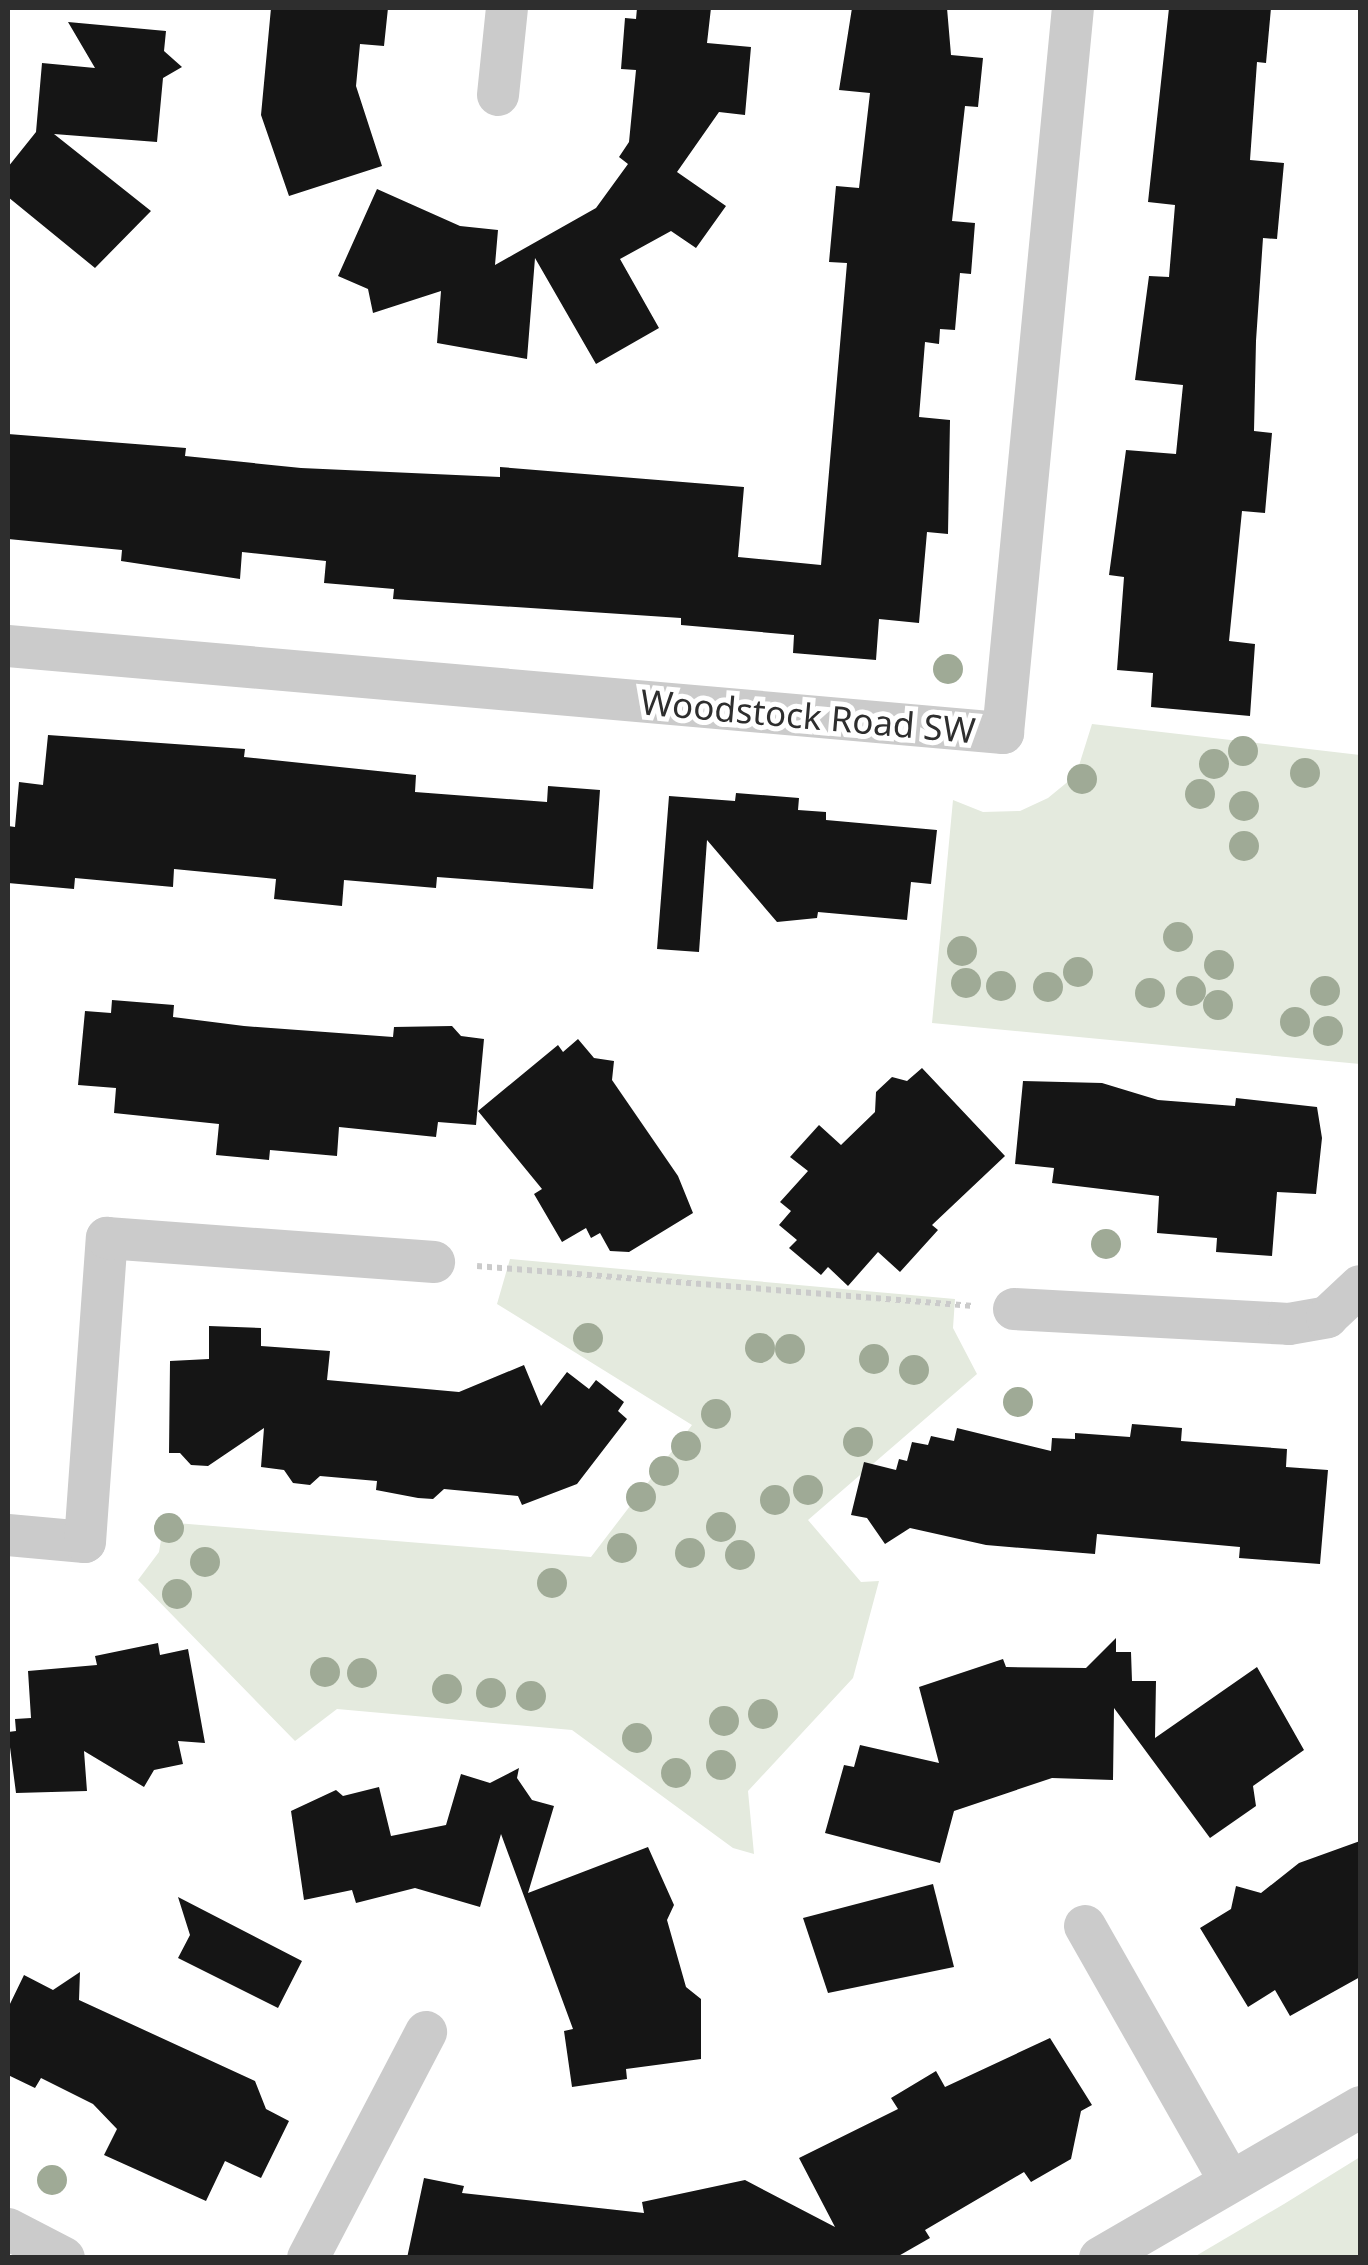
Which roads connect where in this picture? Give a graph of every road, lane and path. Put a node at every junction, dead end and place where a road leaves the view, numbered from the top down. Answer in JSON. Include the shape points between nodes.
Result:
{"nodes":[{"id":1,"x":507,"y":8,"type":"edge"},
{"id":2,"x":1073,"y":8,"type":"edge"},
{"id":3,"x":498,"y":94,"type":"dead end"},
{"id":4,"x":8,"y":646,"type":"edge"},
{"id":5,"x":434,"y":1262,"type":"joint"},
{"id":6,"x":1360,"y":1286,"type":"edge"},
{"id":7,"x":1014,"y":1309,"type":"joint"},
{"id":8,"x":8,"y":1536,"type":"edge"},
{"id":9,"x":1085,"y":1926,"type":"dead end"},
{"id":10,"x":426,"y":2032,"type":"dead end"},
{"id":11,"x":1360,"y":2107,"type":"edge"},
{"id":12,"x":1230,"y":2180,"type":"junction"},
{"id":13,"x":8,"y":2229,"type":"edge"},
{"id":14,"x":64,"y":2258,"type":"edge"},
{"id":15,"x":308,"y":2258,"type":"edge"},
{"id":16,"x":1100,"y":2258,"type":"edge"}],
"edges":[{"from":1,"to":3,"type":"street"},
{"from":2,"to":4,"type":"street","name":"Woodstock Road SW","via":[[1003,733]]},
{"from":5,"to":7,"type":"path"},
{"from":5,"to":8,"type":"street","via":[[107,1238],[85,1542]]},
{"from":6,"to":7,"type":"street","via":[[1327,1317],[1289,1324]]},
{"from":9,"to":12,"type":"street"},
{"from":10,"to":15,"type":"street"},
{"from":11,"to":12,"type":"street"},
{"from":12,"to":16,"type":"street"},
{"from":13,"to":14,"type":"street"}]}
